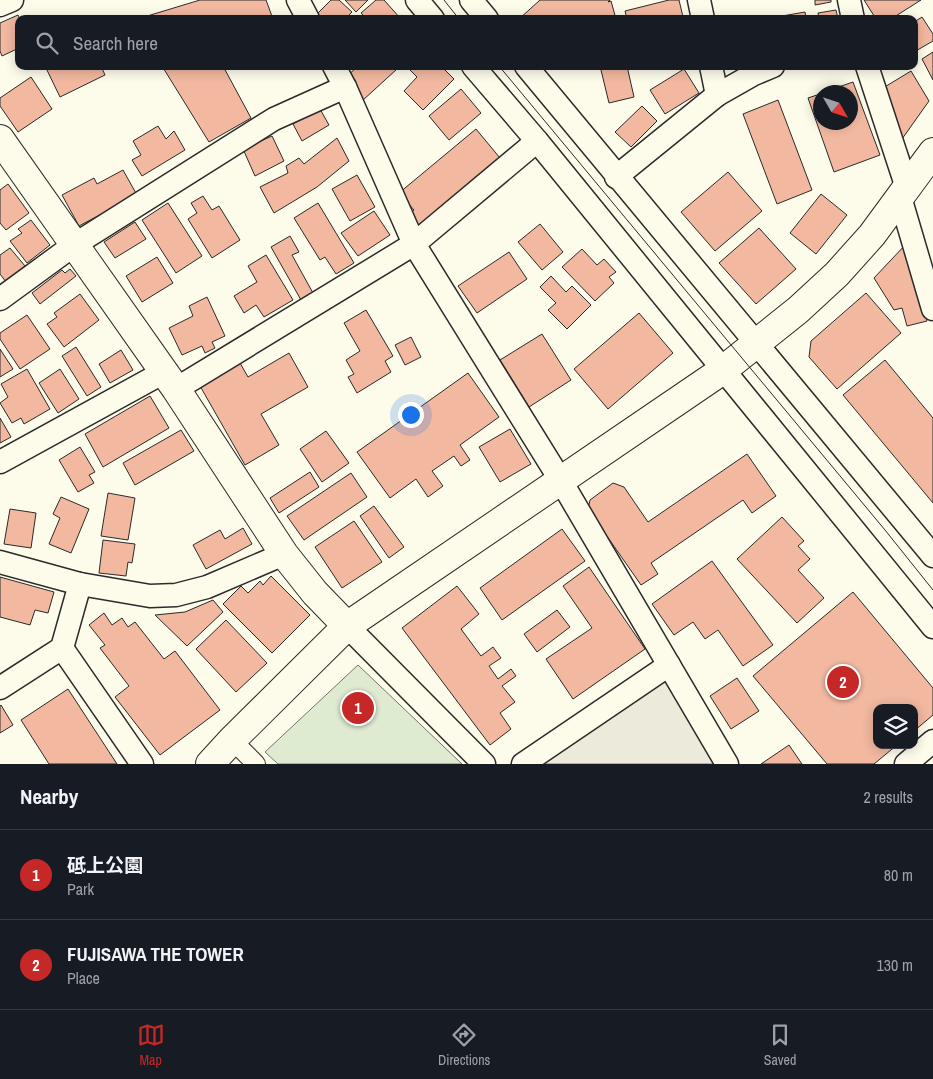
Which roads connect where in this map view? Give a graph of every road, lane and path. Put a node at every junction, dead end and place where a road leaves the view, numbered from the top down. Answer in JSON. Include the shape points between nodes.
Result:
{"nodes":[{"id":1,"x":12,"y":0,"type":"edge"},
{"id":2,"x":298,"y":0,"type":"edge"},
{"id":3,"x":417,"y":0,"type":"edge"},
{"id":4,"x":471,"y":0,"type":"edge"},
{"id":5,"x":699,"y":0,"type":"edge"},
{"id":6,"x":849,"y":0,"type":"edge"},
{"id":7,"x":0,"y":5,"type":"edge"},
{"id":8,"x":306,"y":15,"type":"edge"},
{"id":9,"x":430,"y":15,"type":"edge"},
{"id":10,"x":484,"y":15,"type":"edge"},
{"id":11,"x":702,"y":15,"type":"edge"},
{"id":12,"x":852,"y":15,"type":"edge"},
{"id":13,"x":336,"y":70,"type":"edge"},
{"id":14,"x":476,"y":70,"type":"edge"},
{"id":15,"x":529,"y":70,"type":"edge"},
{"id":16,"x":713,"y":70,"type":"edge"},
{"id":17,"x":764,"y":70,"type":"edge"},
{"id":18,"x":868,"y":70,"type":"edge"},
{"id":19,"x":346,"y":87,"type":"junction"},
{"id":20,"x":717,"y":94,"type":"junction"},
{"id":21,"x":537,"y":141,"type":"junction"},
{"id":22,"x":2,"y":148,"type":"edge"},
{"id":23,"x":933,"y":152,"type":"edge"},
{"id":24,"x":616,"y":177,"type":"junction"},
{"id":25,"x":903,"y":192,"type":"junction"},
{"id":26,"x":414,"y":244,"type":"junction"},
{"id":27,"x":74,"y":245,"type":"junction"},
{"id":28,"x":0,"y":299,"type":"edge"},
{"id":29,"x":933,"y":309,"type":"edge"},
{"id":30,"x":756,"y":344,"type":"junction"},
{"id":31,"x":723,"y":370,"type":"junction"},
{"id":32,"x":170,"y":380,"type":"junction"},
{"id":33,"x":0,"y":462,"type":"edge"},
{"id":34,"x":561,"y":481,"type":"junction"},
{"id":35,"x":929,"y":542,"type":"edge"},
{"id":36,"x":284,"y":554,"type":"junction"},
{"id":37,"x":0,"y":562,"type":"edge"},
{"id":38,"x":80,"y":584,"type":"junction"},
{"id":39,"x":347,"y":626,"type":"junction"},
{"id":40,"x":933,"y":627,"type":"edge"},
{"id":41,"x":62,"y":648,"type":"junction"},
{"id":42,"x":669,"y":664,"type":"junction"},
{"id":43,"x":0,"y":688,"type":"edge"},
{"id":44,"x":232,"y":740,"type":"junction"},
{"id":45,"x":933,"y":741,"type":"edge"},
{"id":46,"x":142,"y":764,"type":"edge"},
{"id":47,"x":210,"y":764,"type":"edge"},
{"id":48,"x":256,"y":764,"type":"edge"},
{"id":49,"x":484,"y":764,"type":"edge"},
{"id":50,"x":523,"y":764,"type":"edge"},
{"id":51,"x":727,"y":764,"type":"edge"},
{"id":52,"x":906,"y":764,"type":"edge"}],
"edges":[{"from":1,"to":7,"type":"street"},
{"from":2,"to":8,"type":"street"},
{"from":3,"to":9,"type":"street"},
{"from":4,"to":10,"type":"street"},
{"from":5,"to":11,"type":"street"},
{"from":6,"to":12,"type":"street"},
{"from":13,"to":19,"type":"street"},
{"from":14,"to":21,"type":"street"},
{"from":15,"to":24,"type":"street"},
{"from":16,"to":20,"type":"street"},
{"from":17,"to":20,"type":"street"},
{"from":18,"to":25,"type":"street"},
{"from":19,"to":26,"type":"street"},
{"from":19,"to":27,"type":"street","via":[[274,119]]},
{"from":20,"to":24,"type":"street"},
{"from":21,"to":26,"type":"street"},
{"from":21,"to":31,"type":"street"},
{"from":22,"to":27,"type":"street"},
{"from":23,"to":25,"type":"street"},
{"from":24,"to":30,"type":"street"},
{"from":25,"to":29,"type":"street"},
{"from":25,"to":30,"type":"street","via":[[872,235],[837,274]]},
{"from":26,"to":32,"type":"street"},
{"from":26,"to":34,"type":"street"},
{"from":27,"to":28,"type":"street"},
{"from":27,"to":32,"type":"street"},
{"from":30,"to":31,"type":"street"},
{"from":30,"to":35,"type":"street"},
{"from":31,"to":34,"type":"street"},
{"from":31,"to":40,"type":"street"},
{"from":32,"to":33,"type":"street"},
{"from":32,"to":36,"type":"street"},
{"from":34,"to":39,"type":"street"},
{"from":34,"to":42,"type":"street"},
{"from":36,"to":38,"type":"street","via":[[207,587],[176,595],[150,596]]},
{"from":36,"to":39,"type":"street"},
{"from":37,"to":38,"type":"street"},
{"from":38,"to":41,"type":"street"},
{"from":39,"to":44,"type":"street"},
{"from":39,"to":49,"type":"street"},
{"from":41,"to":43,"type":"street"},
{"from":41,"to":46,"type":"street"},
{"from":42,"to":50,"type":"street"},
{"from":42,"to":51,"type":"street"},
{"from":44,"to":47,"type":"street"},
{"from":44,"to":48,"type":"street"},
{"from":45,"to":52,"type":"street"}]}
